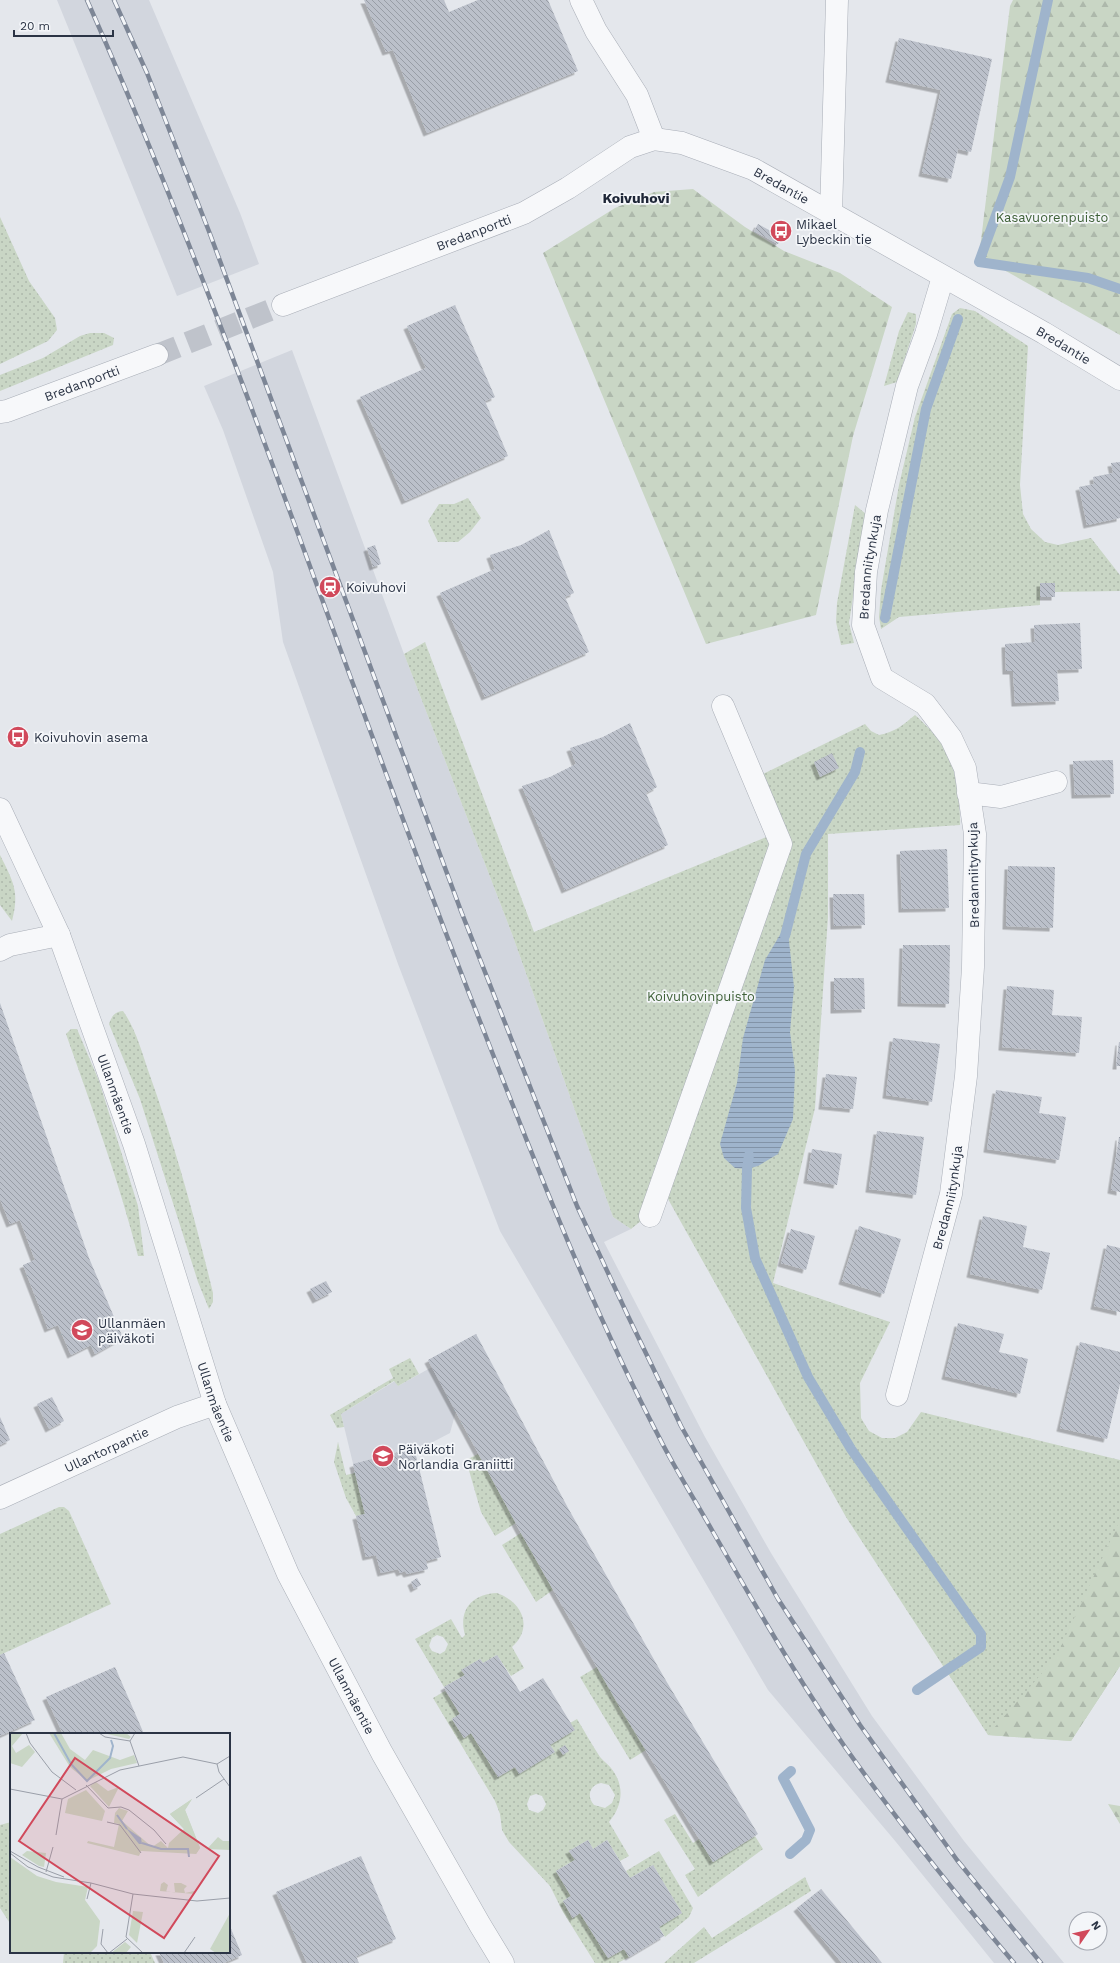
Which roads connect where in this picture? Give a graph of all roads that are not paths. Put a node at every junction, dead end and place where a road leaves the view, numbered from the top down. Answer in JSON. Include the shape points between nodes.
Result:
{"nodes":[{"id":1,"x":581,"y":0,"type":"edge"},
{"id":2,"x":837,"y":0,"type":"edge"},
{"id":3,"x":654,"y":139,"type":"junction"},
{"id":4,"x":831,"y":214,"type":"junction"},
{"id":5,"x":943,"y":277,"type":"junction"},
{"id":6,"x":283,"y":305,"type":"tunnel mouth"},
{"id":7,"x":157,"y":355,"type":"tunnel mouth"},
{"id":8,"x":1120,"y":379,"type":"edge"},
{"id":9,"x":2,"y":414,"type":"edge"},
{"id":10,"x":723,"y":706,"type":"dead end"},
{"id":11,"x":1056,"y":782,"type":"dead end"},
{"id":12,"x":968,"y":793,"type":"junction"},
{"id":13,"x":0,"y":809,"type":"edge"},
{"id":14,"x":59,"y":935,"type":"junction"},
{"id":15,"x":0,"y":950,"type":"edge"},
{"id":16,"x":650,"y":1216,"type":"dead end"},
{"id":17,"x":896,"y":1395,"type":"dead end"},
{"id":18,"x":215,"y":1404,"type":"junction"},
{"id":19,"x":0,"y":1498,"type":"edge"},
{"id":20,"x":503,"y":1963,"type":"edge"}],
"edges":[{"from":1,"to":3,"type":"street","via":[[596,31],[637,95]]},
{"from":2,"to":4,"type":"street"},
{"from":3,"to":4,"type":"street","name":"Bredantie","via":[[682,142],[753,169]]},
{"from":3,"to":6,"type":"street","name":"Bredanportti","via":[[630,147],[568,188],[524,213]]},
{"from":4,"to":5,"type":"street","name":"Bredantie"},
{"from":5,"to":8,"type":"street","name":"Bredantie"},
{"from":5,"to":12,"type":"street","name":"Bredanniitynkuja","via":[[907,386],[877,510],[866,572],[863,625],[882,678],[925,704],[951,738],[965,768]]},
{"from":7,"to":9,"type":"street","name":"Bredanportti"},
{"from":10,"to":16,"type":"street","via":[[781,844]]},
{"from":11,"to":12,"type":"street","via":[[1001,797]]},
{"from":12,"to":17,"type":"street","name":"Bredanniitynkuja","via":[[974,850],[973,968],[966,1076],[951,1194]]},
{"from":13,"to":14,"type":"street","name":"Ullanmäentie"},
{"from":14,"to":15,"type":"street","via":[[10,945]]},
{"from":14,"to":18,"type":"street","name":"Ullanmäentie","via":[[134,1144]]},
{"from":18,"to":19,"type":"street","name":"Ullantorpantie","via":[[177,1417]]},
{"from":18,"to":20,"type":"street","name":"Ullanmäentie","via":[[288,1574],[382,1752]]}]}
